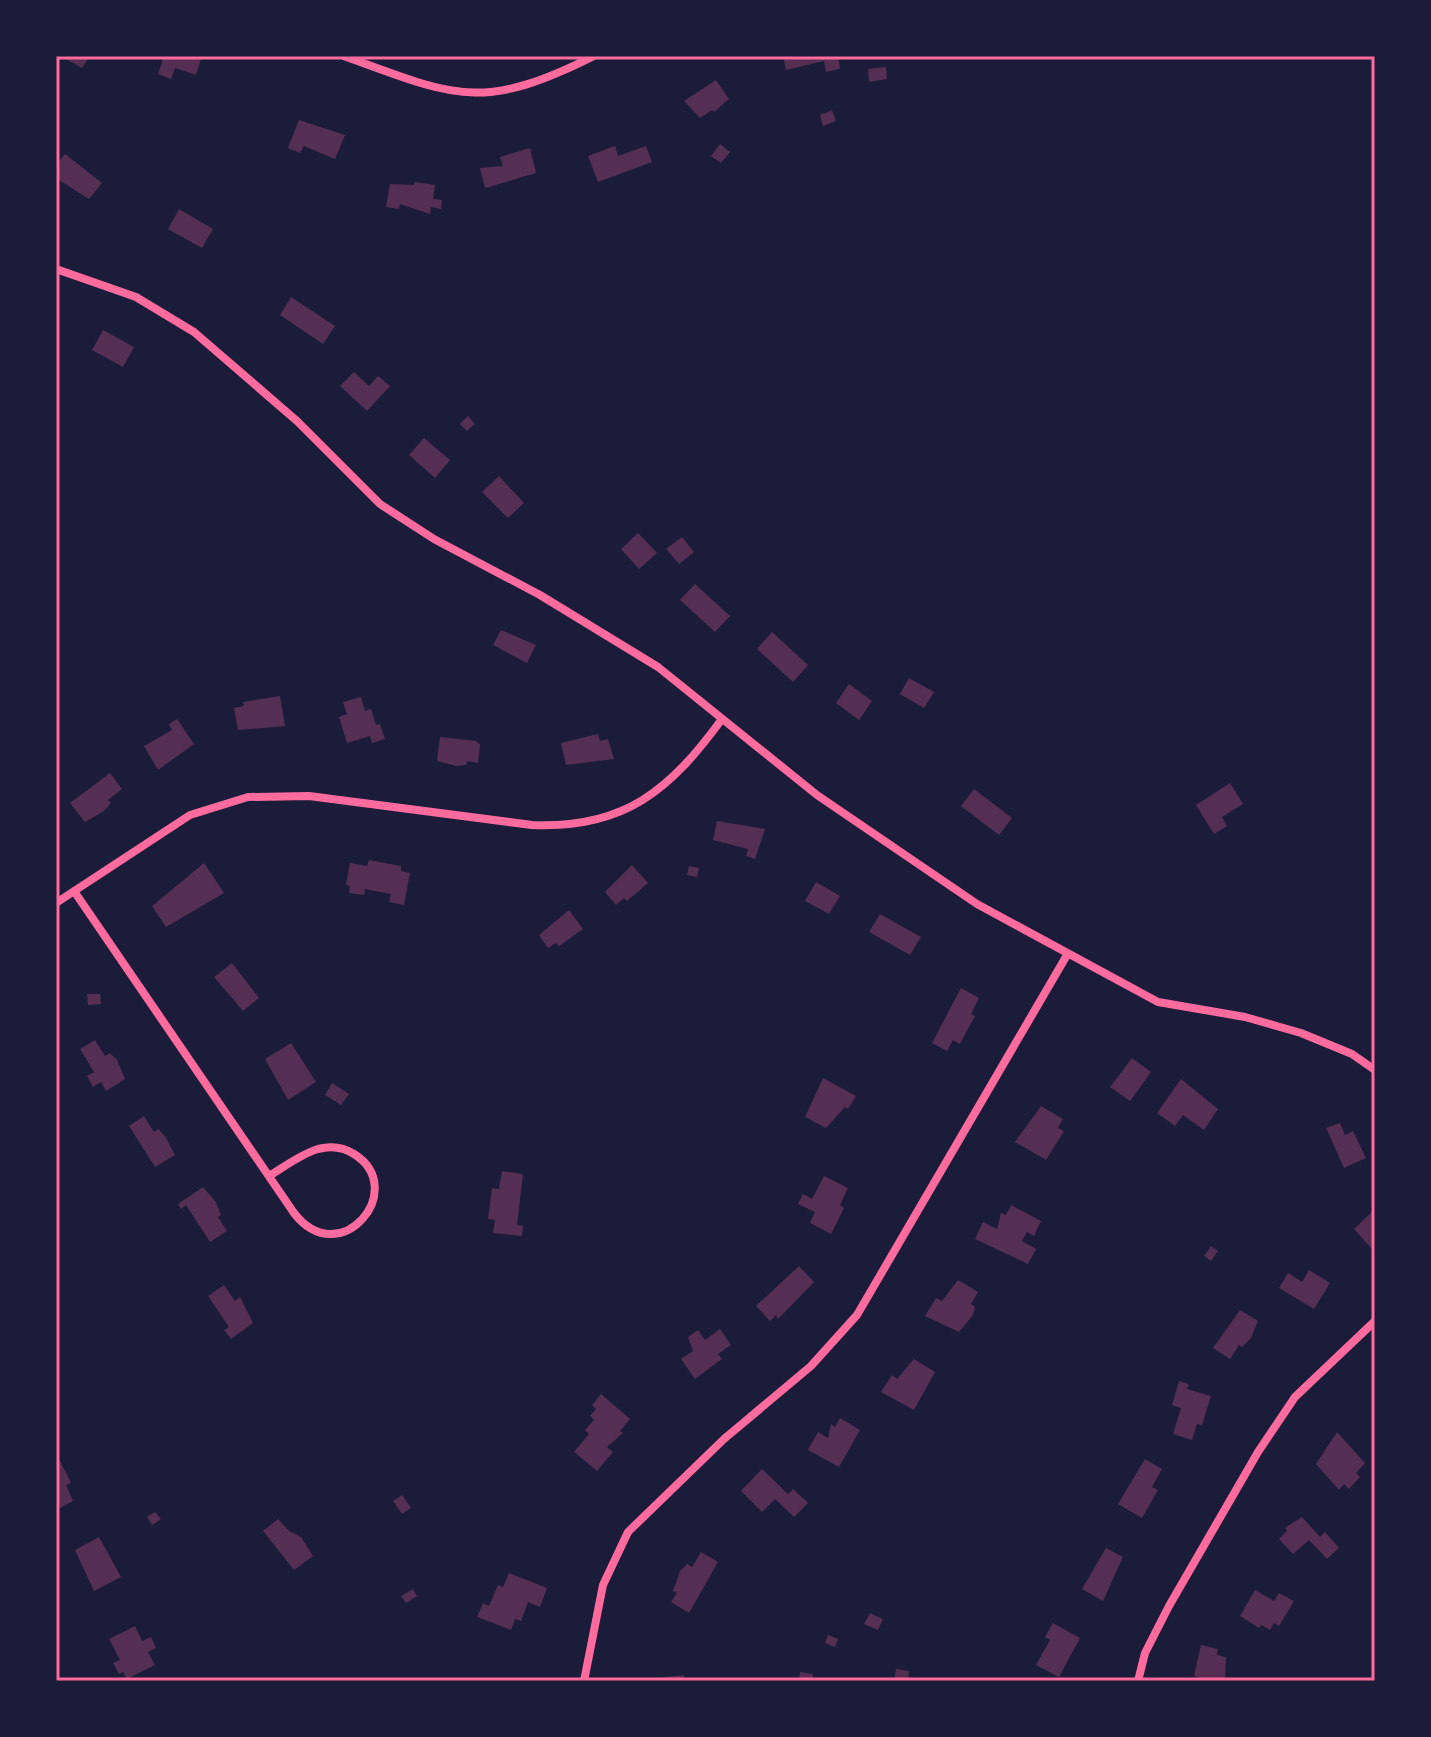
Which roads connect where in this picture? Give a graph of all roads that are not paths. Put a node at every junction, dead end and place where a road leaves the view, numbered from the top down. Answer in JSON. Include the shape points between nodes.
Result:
{"nodes":[{"id":1,"x":344,"y":56,"type":"edge"},
{"id":2,"x":594,"y":56,"type":"edge"},
{"id":3,"x":56,"y":269,"type":"edge"},
{"id":4,"x":722,"y":719,"type":"junction"},
{"id":5,"x":74,"y":891,"type":"junction"},
{"id":6,"x":56,"y":903,"type":"edge"},
{"id":7,"x":1067,"y":955,"type":"junction"},
{"id":8,"x":1375,"y":1070,"type":"edge"},
{"id":9,"x":269,"y":1176,"type":"junction"},
{"id":10,"x":1375,"y":1321,"type":"edge"},
{"id":11,"x":584,"y":1681,"type":"edge"},
{"id":12,"x":1138,"y":1681,"type":"edge"}],
"edges":[{"from":1,"to":2,"type":"street","via":[[440,90],[478,95],[544,81]]},
{"from":3,"to":4,"type":"street","via":[[136,297],[190,329],[249,377],[380,504],[658,667]]},
{"from":4,"to":5,"type":"street","via":[[671,782],[648,800],[604,818],[532,825],[309,796],[248,797],[190,815]]},
{"from":4,"to":7,"type":"street","via":[[817,795],[916,864]]},
{"from":5,"to":6,"type":"street"},
{"from":5,"to":9,"type":"street"},
{"from":7,"to":8,"type":"street","via":[[1158,1002],[1301,1033],[1352,1054]]},
{"from":7,"to":11,"type":"street","via":[[857,1315],[811,1366],[724,1439],[628,1532],[603,1585]]},
{"from":9,"to":9,"type":"street","via":[[300,1221],[324,1234],[359,1224],[373,1201],[374,1183],[367,1166],[337,1148],[311,1152]]},
{"from":10,"to":12,"type":"street","via":[[1295,1397],[1258,1452],[1164,1616],[1141,1662]]}]}
